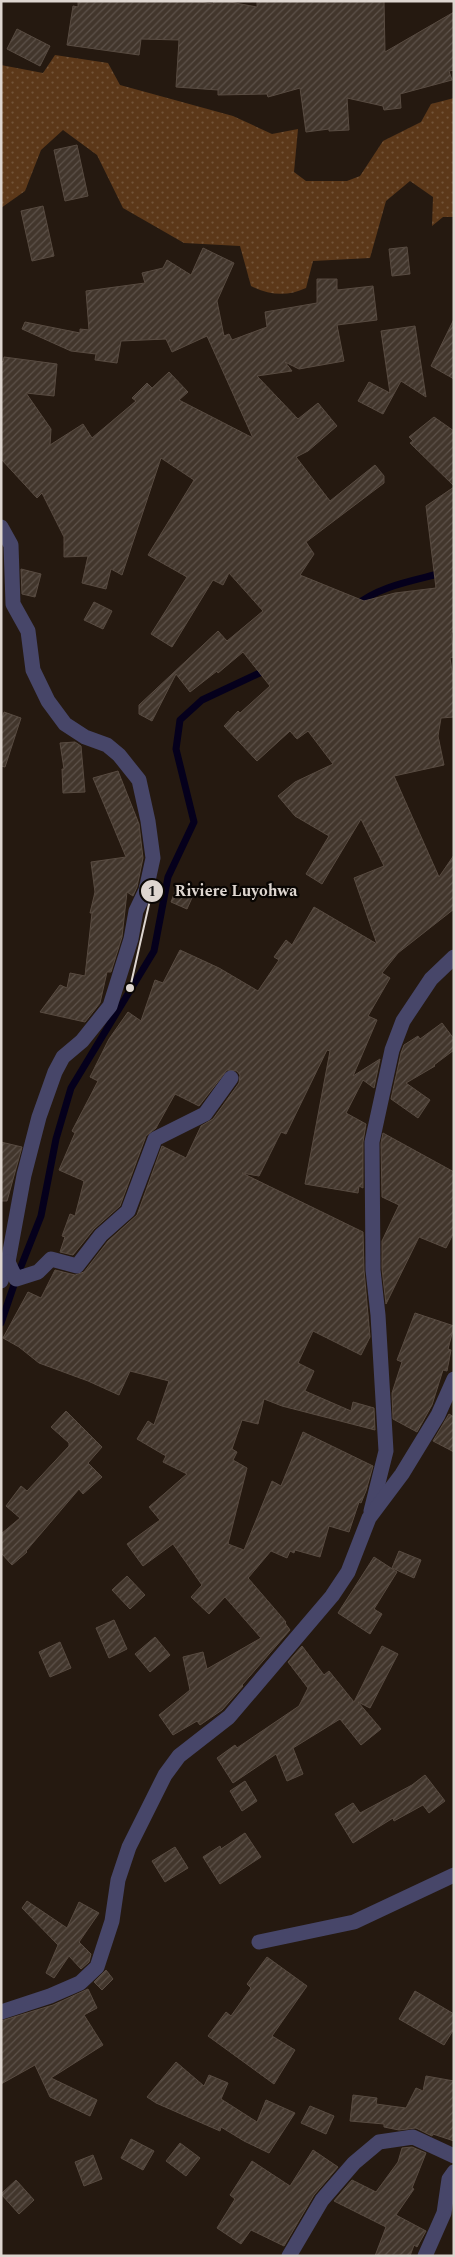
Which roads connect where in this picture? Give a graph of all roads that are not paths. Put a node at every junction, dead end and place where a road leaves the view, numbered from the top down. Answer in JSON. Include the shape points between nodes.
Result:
{"nodes":[{"id":1,"x":1,"y":527,"type":"edge"},
{"id":2,"x":454,"y":957,"type":"edge"},
{"id":3,"x":231,"y":1078,"type":"dead end"},
{"id":4,"x":8,"y":1262,"type":"junction"},
{"id":5,"x":1,"y":1281,"type":"edge"},
{"id":6,"x":454,"y":1379,"type":"edge"},
{"id":7,"x":369,"y":1518,"type":"junction"},
{"id":8,"x":454,"y":1875,"type":"edge"},
{"id":9,"x":259,"y":1942,"type":"dead end"},
{"id":10,"x":1,"y":2012,"type":"edge"},
{"id":11,"x":454,"y":2156,"type":"edge"},
{"id":12,"x":454,"y":2172,"type":"edge"},
{"id":13,"x":289,"y":2256,"type":"edge"},
{"id":14,"x":425,"y":2256,"type":"edge"}],
"edges":[{"from":1,"to":4,"type":"street","via":[[11,545],[12,604],[28,632],[33,670],[48,701],[65,724],[85,737],[107,745],[139,780],[153,858],[110,1006],[82,1041],[63,1057],[55,1072],[24,1175]]},
{"from":2,"to":7,"type":"street","via":[[431,979],[402,1020],[392,1050],[372,1142],[373,1270],[386,1451]]},
{"from":3,"to":4,"type":"street","via":[[204,1114],[155,1139],[128,1210],[101,1235],[77,1266],[51,1259],[38,1272],[16,1279]]},
{"from":4,"to":5,"type":"street"},
{"from":6,"to":7,"type":"street","via":[[438,1415],[407,1466]]},
{"from":7,"to":10,"type":"street","via":[[348,1572],[332,1596],[228,1716],[179,1756],[165,1775],[129,1847],[118,1880],[112,1921],[97,1967],[80,1983]]},
{"from":8,"to":9,"type":"street","via":[[354,1922]]},
{"from":11,"to":13,"type":"street","via":[[414,2137],[379,2142],[354,2163],[322,2200]]},
{"from":12,"to":14,"type":"street","via":[[449,2179],[444,2213]]}]}
